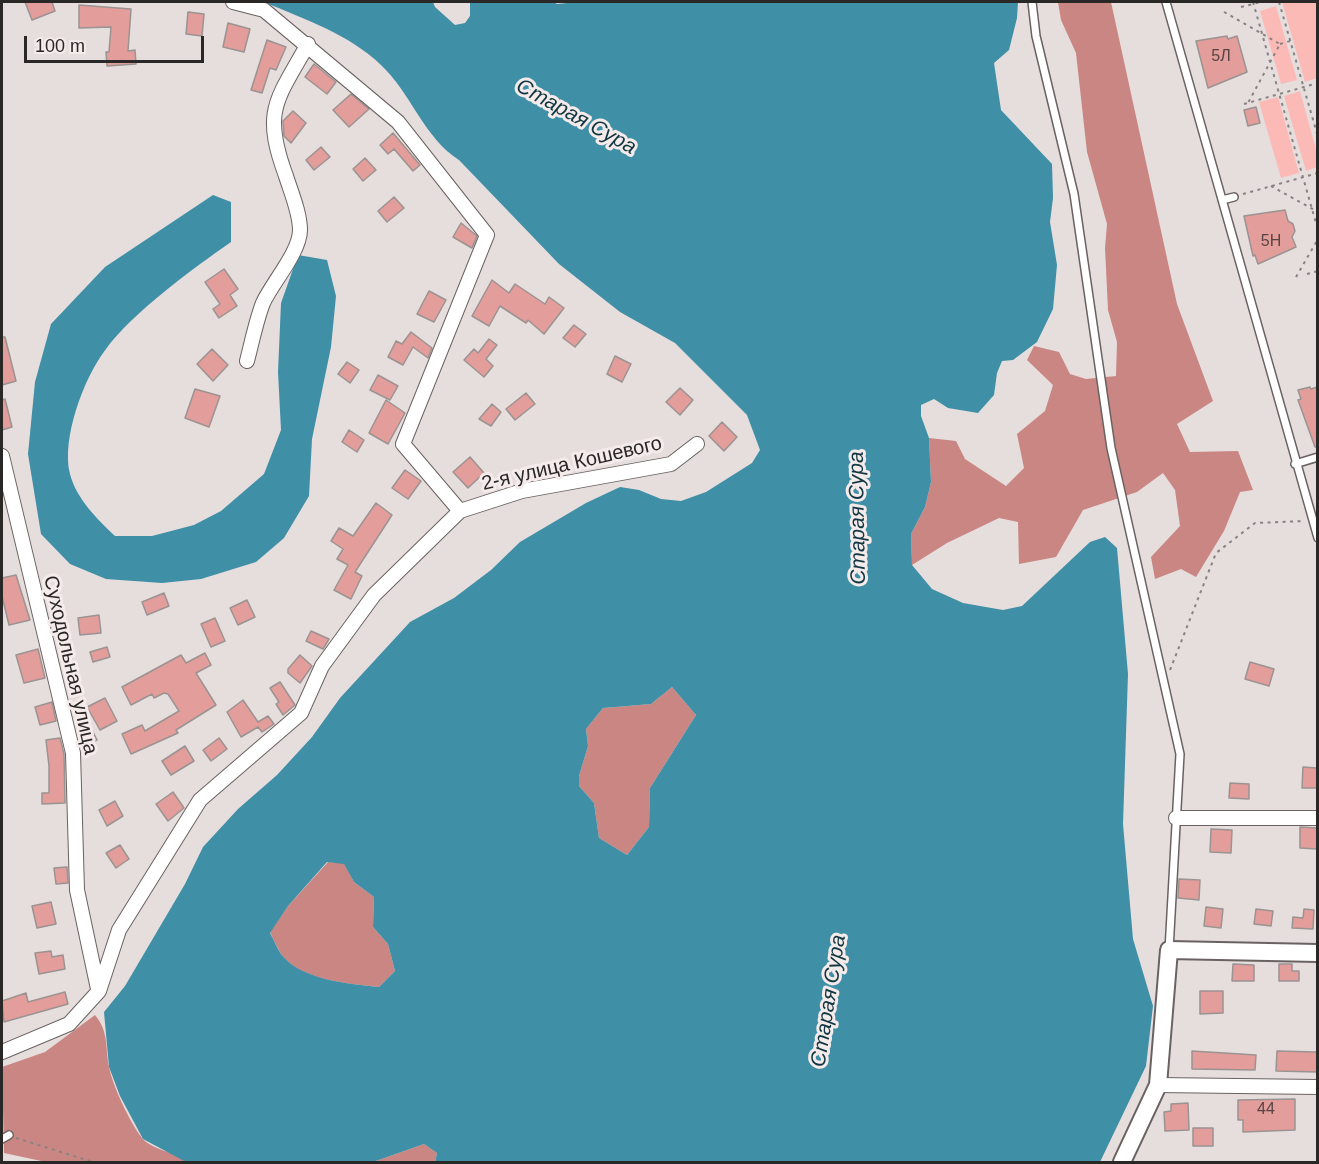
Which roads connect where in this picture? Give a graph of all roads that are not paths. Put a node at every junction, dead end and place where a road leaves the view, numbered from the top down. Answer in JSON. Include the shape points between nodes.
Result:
{"nodes":[{"id":1,"x":234,"y":2,"type":"edge"},
{"id":2,"x":1032,"y":2,"type":"edge"},
{"id":3,"x":1166,"y":2,"type":"edge"},
{"id":4,"x":308,"y":45,"type":"junction"},
{"id":5,"x":1234,"y":197,"type":"road end"},
{"id":6,"x":1222,"y":200,"type":"junction"},
{"id":7,"x":247,"y":361,"type":"dead end"},
{"id":8,"x":697,"y":444,"type":"dead end"},
{"id":9,"x":2,"y":456,"type":"edge"},
{"id":10,"x":1317,"y":457,"type":"edge"},
{"id":11,"x":1295,"y":464,"type":"junction"},
{"id":12,"x":460,"y":511,"type":"junction"},
{"id":13,"x":1317,"y":538,"type":"edge"},
{"id":14,"x":1176,"y":818,"type":"junction"},
{"id":15,"x":1317,"y":818,"type":"edge"},
{"id":16,"x":1169,"y":950,"type":"junction"},
{"id":17,"x":1317,"y":954,"type":"edge"},
{"id":18,"x":99,"y":991,"type":"junction"},
{"id":19,"x":2,"y":1052,"type":"edge"},
{"id":20,"x":1158,"y":1085,"type":"junction"},
{"id":21,"x":1317,"y":1088,"type":"edge"},
{"id":22,"x":1122,"y":1162,"type":"edge"}],
"edges":[{"from":1,"to":4,"type":"street","via":[[264,10]]},
{"from":2,"to":14,"type":"lane","via":[[1036,36],[1074,194],[1111,448],[1180,754]]},
{"from":3,"to":6,"type":"lane"},
{"from":4,"to":7,"type":"street","via":[[277,99],[272,126],[300,230],[283,271],[263,303]]},
{"from":4,"to":12,"type":"street","via":[[398,122],[487,235],[403,444]]},
{"from":5,"to":6,"type":"lane"},
{"from":6,"to":11,"type":"lane"},
{"from":8,"to":12,"type":"street","name":"2-я улица Кошевого","via":[[671,464],[522,491]]},
{"from":9,"to":18,"type":"street","name":"Суходольная улица","via":[[73,753],[77,890]]},
{"from":10,"to":11,"type":"lane"},
{"from":11,"to":13,"type":"lane"},
{"from":12,"to":18,"type":"street","name":"2-я улица Кошевого","via":[[374,595],[322,666],[301,713],[200,800],[119,930]]},
{"from":14,"to":15,"type":"street"},
{"from":14,"to":16,"type":"lane"},
{"from":16,"to":17,"type":"street"},
{"from":16,"to":20,"type":"street"},
{"from":18,"to":19,"type":"street","name":"2-я улица Кошевого","via":[[69,1024]]},
{"from":20,"to":21,"type":"street"},
{"from":20,"to":22,"type":"street"}]}
